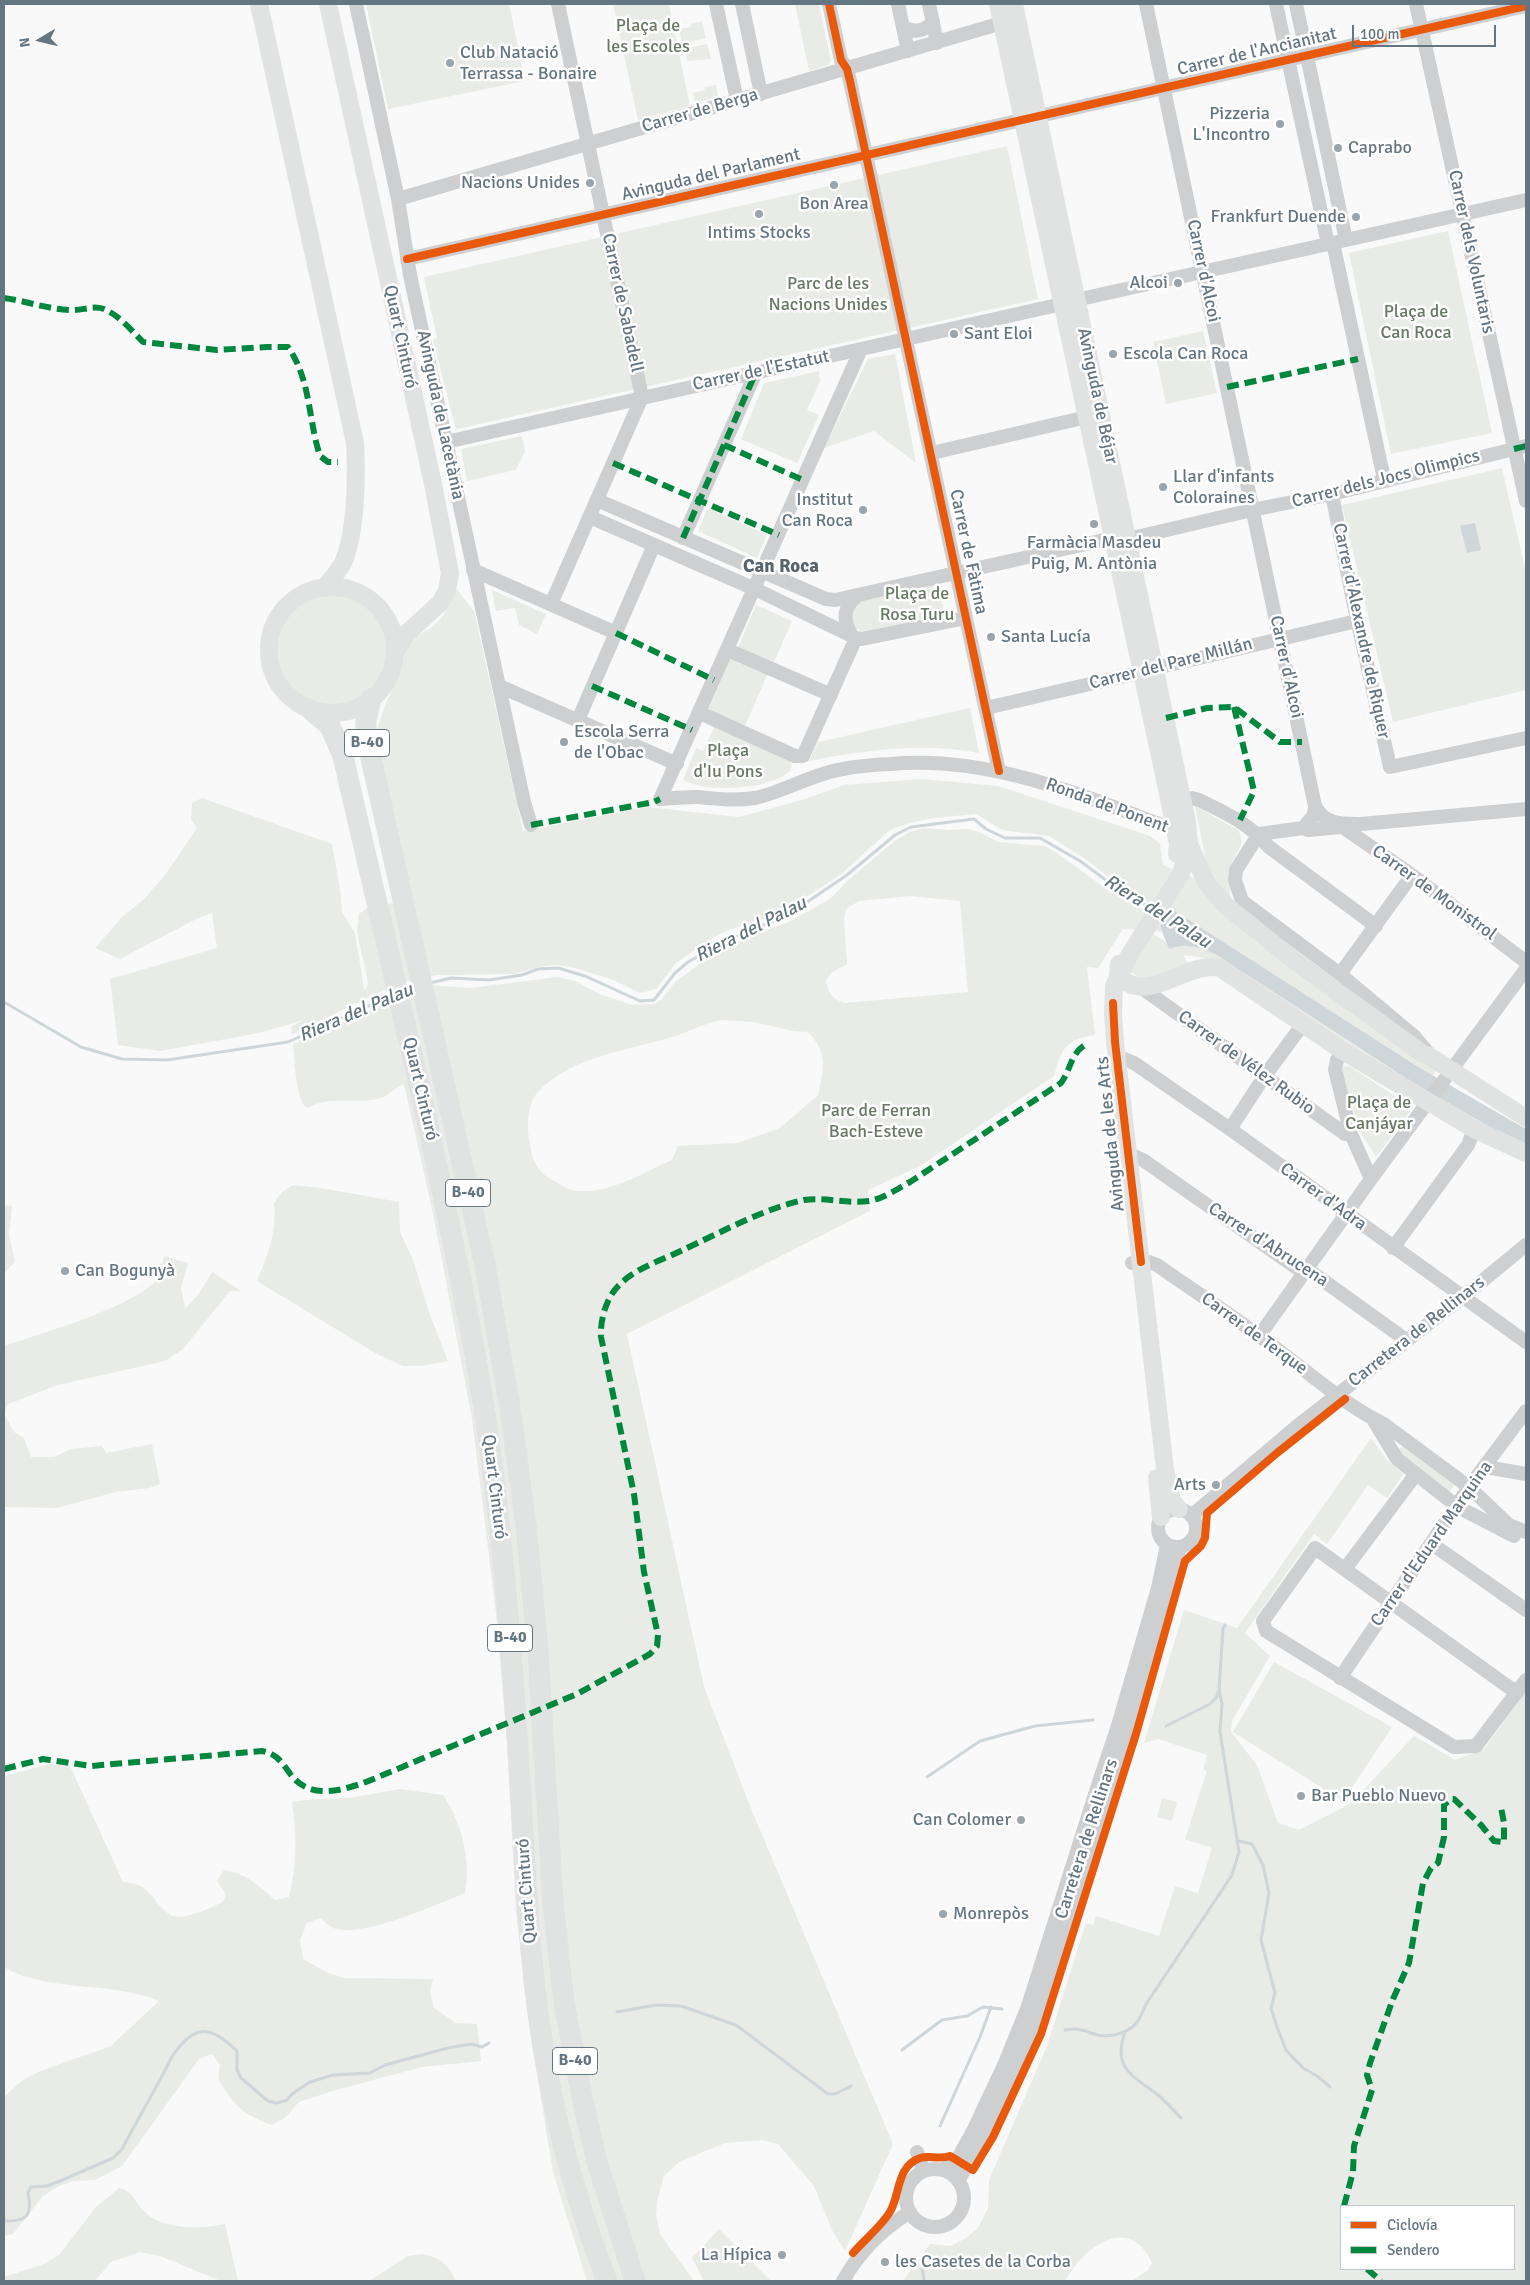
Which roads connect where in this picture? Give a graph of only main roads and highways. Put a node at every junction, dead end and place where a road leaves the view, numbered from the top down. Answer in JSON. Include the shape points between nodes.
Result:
{"nodes":[{"id":1,"x":260,"y":4,"type":"edge"},
{"id":2,"x":328,"y":4,"type":"edge"},
{"id":3,"x":998,"y":4,"type":"edge"},
{"id":4,"x":1014,"y":4,"type":"edge"},
{"id":5,"x":1030,"y":119,"type":"junction"},
{"id":6,"x":1069,"y":302,"type":"junction"},
{"id":7,"x":1120,"y":539,"type":"junction"},
{"id":8,"x":324,"y":588,"type":"junction"},
{"id":9,"x":395,"y":653,"type":"junction"},
{"id":10,"x":1149,"y":670,"type":"junction"},
{"id":11,"x":371,"y":699,"type":"junction"},
{"id":12,"x":310,"y":709,"type":"junction"},
{"id":13,"x":1156,"y":738,"type":"junction"},
{"id":14,"x":1186,"y":796,"type":"junction"},
{"id":15,"x":1189,"y":844,"type":"junction"},
{"id":16,"x":1172,"y":880,"type":"junction"},
{"id":17,"x":1134,"y":936,"type":"junction"},
{"id":18,"x":1129,"y":982,"type":"junction"},
{"id":19,"x":1525,"y":1114,"type":"edge"},
{"id":20,"x":1526,"y":1153,"type":"edge"},
{"id":21,"x":1136,"y":1262,"type":"junction"},
{"id":22,"x":1185,"y":1512,"type":"road end"},
{"id":23,"x":1161,"y":1517,"type":"road end"},
{"id":24,"x":624,"y":2240,"type":"junction"},
{"id":25,"x":592,"y":2252,"type":"junction"},
{"id":26,"x":596,"y":2281,"type":"edge"},
{"id":27,"x":607,"y":2281,"type":"edge"},
{"id":28,"x":635,"y":2281,"type":"edge"},
{"id":29,"x":646,"y":2281,"type":"edge"}],
"edges":[{"from":1,"to":8,"type":"main road","via":[[355,444],[354,502],[348,546],[340,569]]},
{"from":2,"to":9,"type":"main road","name":"Quart Cinturó","via":[[450,573],[447,591],[440,603],[406,634]]},
{"from":3,"to":5,"type":"main road","name":"Avinguda de Béjar"},
{"from":4,"to":5,"type":"main road","name":"Avinguda de Béjar"},
{"from":5,"to":6,"type":"main road","name":"Avinguda de Béjar"},
{"from":6,"to":7,"type":"main road","name":"Avinguda de Béjar"},
{"from":6,"to":7,"type":"main road","name":"Avinguda de Béjar","via":[[1087,417]]},
{"from":7,"to":10,"type":"main road","name":"Avinguda de Béjar"},
{"from":8,"to":9,"type":"main road","via":[[354,591],[375,604],[389,623]]},
{"from":8,"to":12,"type":"main road","via":[[306,593],[287,606],[277,621],[270,643],[272,667],[279,683],[295,700]]},
{"from":9,"to":11,"type":"main road","via":[[387,680]]},
{"from":10,"to":13,"type":"main road","name":"Avinguda de Béjar"},
{"from":10,"to":14,"type":"main road","name":"Avinguda de Béjar"},
{"from":11,"to":12,"type":"main road","via":[[342,712]]},
{"from":11,"to":24,"type":"highway","name":"Quart Cinturó","number":"B-40","via":[[366,736],[485,1265],[517,1454],[538,1651],[559,1966],[589,2130]]},
{"from":12,"to":25,"type":"highway","name":"Quart Cinturó","number":"B-40","via":[[330,726],[343,756],[419,1083],[468,1321],[494,1476],[508,1605],[532,1957],[546,2063],[574,2196]]},
{"from":13,"to":14,"type":"main road","name":"Avinguda de Béjar","via":[[1166,759],[1171,782]]},
{"from":13,"to":16,"type":"main road","name":"Avinguda de Béjar","via":[[1178,844]]},
{"from":14,"to":15,"type":"main road","name":"Avinguda de Béjar"},
{"from":15,"to":16,"type":"main road","name":"Avinguda de Béjar","via":[[1183,868]]},
{"from":15,"to":19,"type":"main road","name":"Ronda de Ponent","via":[[1206,882],[1224,904],[1288,956],[1423,1054]]},
{"from":16,"to":17,"type":"main road"},
{"from":17,"to":18,"type":"main road"},
{"from":17,"to":21,"type":"main road","name":"Avinguda de les Arts","via":[[1112,967],[1102,1015]]},
{"from":18,"to":20,"type":"main road","via":[[1211,966],[1220,968],[1343,1051],[1474,1129]]},
{"from":18,"to":21,"type":"main road","name":"Avinguda de les Arts","via":[[1114,986],[1113,1003]]},
{"from":21,"to":22,"type":"main road","name":"Avinguda de les Arts","via":[[1165,1469],[1172,1501]]},
{"from":21,"to":23,"type":"main road","name":"Avinguda de les Arts"},
{"from":24,"to":28,"type":"highway","name":"Quart Cinturó","number":"B-40"},
{"from":24,"to":29,"type":"highway"},
{"from":25,"to":26,"type":"highway"},
{"from":25,"to":27,"type":"highway","name":"Quart Cinturó","number":"B-40"}]}
